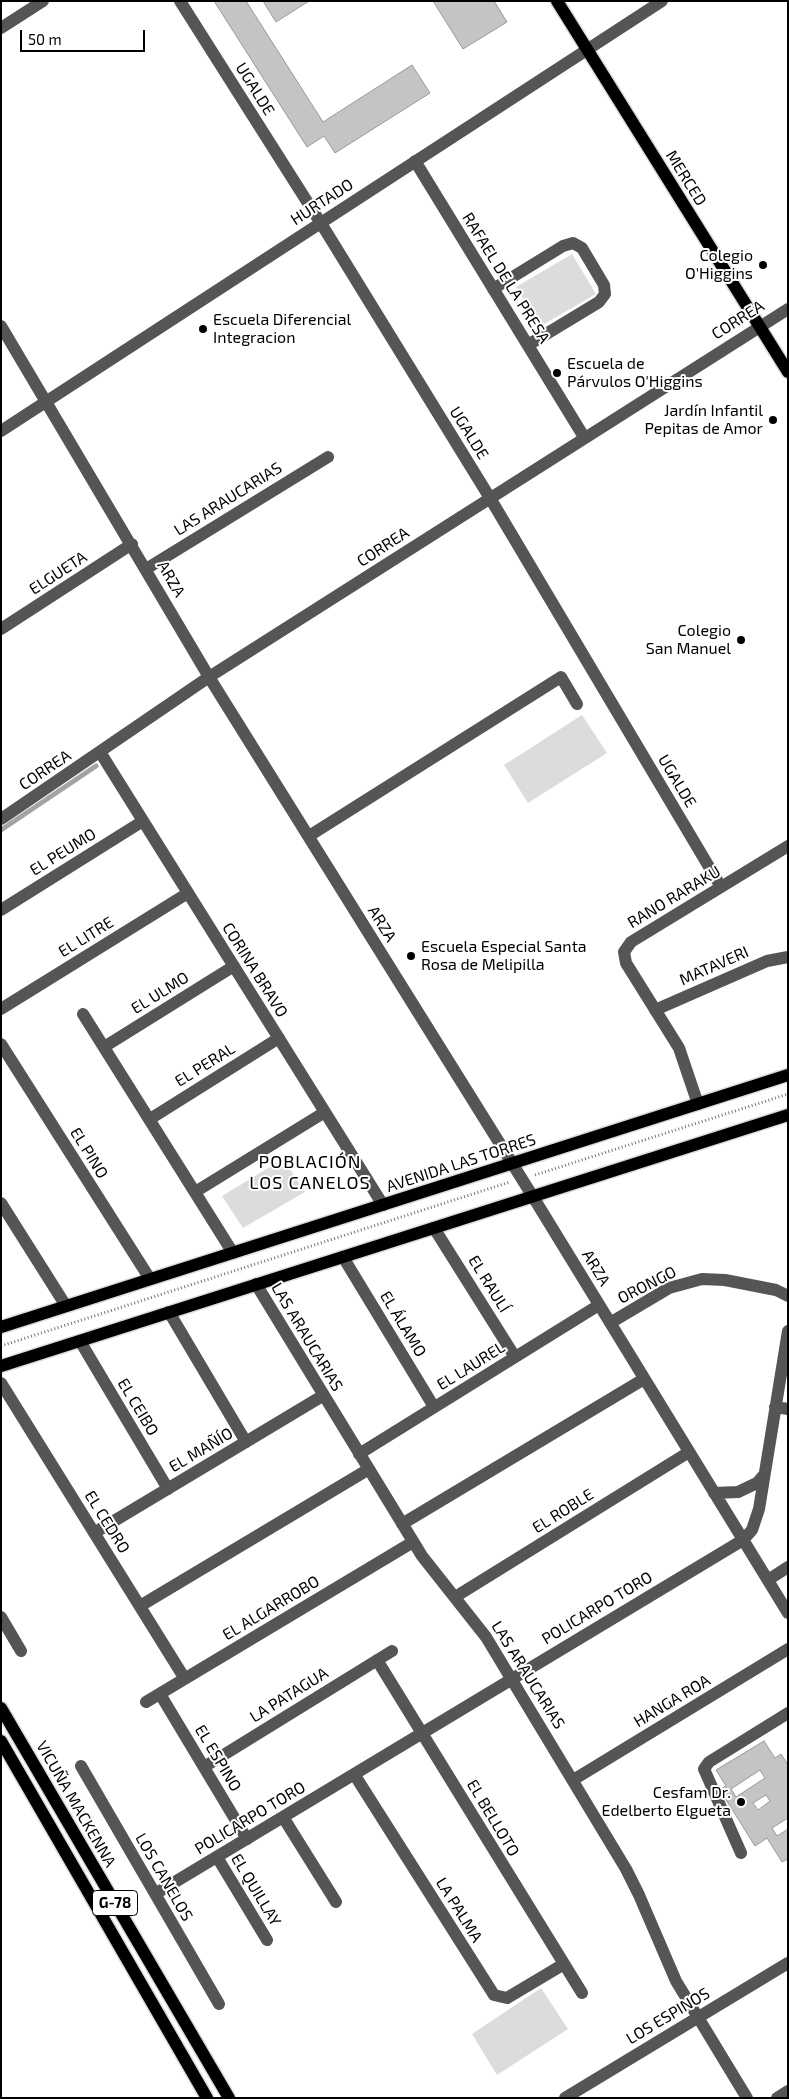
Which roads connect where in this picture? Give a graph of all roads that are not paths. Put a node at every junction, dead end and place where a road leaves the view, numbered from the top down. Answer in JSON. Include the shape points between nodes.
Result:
{"nodes":[{"id":1,"x":43,"y":1,"type":"edge"},
{"id":2,"x":180,"y":1,"type":"edge"},
{"id":3,"x":557,"y":1,"type":"edge"},
{"id":4,"x":662,"y":1,"type":"edge"},
{"id":5,"x":1,"y":28,"type":"edge"},
{"id":6,"x":587,"y":49,"type":"junction"},
{"id":7,"x":415,"y":161,"type":"junction"},
{"id":8,"x":320,"y":223,"type":"junction"},
{"id":9,"x":493,"y":289,"type":"junction"},
{"id":10,"x":788,"y":309,"type":"edge"},
{"id":11,"x":1,"y":326,"type":"edge"},
{"id":12,"x":758,"y":326,"type":"junction"},
{"id":13,"x":528,"y":345,"type":"junction"},
{"id":14,"x":788,"y":372,"type":"edge"},
{"id":15,"x":47,"y":401,"type":"junction"},
{"id":16,"x":1,"y":431,"type":"edge"},
{"id":17,"x":584,"y":437,"type":"junction"},
{"id":18,"x":328,"y":457,"type":"dead end"},
{"id":19,"x":490,"y":498,"type":"junction"},
{"id":20,"x":132,"y":544,"type":"junction"},
{"id":21,"x":146,"y":569,"type":"junction"},
{"id":22,"x":1,"y":629,"type":"edge"},
{"id":23,"x":210,"y":677,"type":"junction"},
{"id":24,"x":577,"y":704,"type":"dead end"},
{"id":25,"x":100,"y":752,"type":"junction"},
{"id":26,"x":1,"y":819,"type":"edge"},
{"id":27,"x":143,"y":821,"type":"junction"},
{"id":28,"x":309,"y":836,"type":"junction"},
{"id":29,"x":788,"y":846,"type":"edge"},
{"id":30,"x":721,"y":887,"type":"junction"},
{"id":31,"x":188,"y":893,"type":"junction"},
{"id":32,"x":1,"y":910,"type":"edge"},
{"id":33,"x":788,"y":957,"type":"edge"},
{"id":34,"x":234,"y":966,"type":"junction"},
{"id":35,"x":1,"y":1009,"type":"edge"},
{"id":36,"x":655,"y":1010,"type":"junction"},
{"id":37,"x":83,"y":1014,"type":"dead end"},
{"id":38,"x":279,"y":1038,"type":"junction"},
{"id":39,"x":1,"y":1044,"type":"edge"},
{"id":40,"x":104,"y":1048,"type":"junction"},
{"id":41,"x":788,"y":1075,"type":"edge"},
{"id":42,"x":698,"y":1104,"type":"junction"},
{"id":43,"x":325,"y":1112,"type":"junction"},
{"id":44,"x":788,"y":1115,"type":"edge"},
{"id":45,"x":150,"y":1119,"type":"junction"},
{"id":46,"x":513,"y":1164,"type":"junction"},
{"id":47,"x":195,"y":1192,"type":"junction"},
{"id":48,"x":533,"y":1196,"type":"junction"},
{"id":49,"x":1,"y":1204,"type":"edge"},
{"id":50,"x":383,"y":1204,"type":"junction"},
{"id":51,"x":434,"y":1228,"type":"junction"},
{"id":52,"x":233,"y":1253,"type":"junction"},
{"id":53,"x":343,"y":1257,"type":"junction"},
{"id":54,"x":150,"y":1279,"type":"junction"},
{"id":55,"x":256,"y":1284,"type":"junction"},
{"id":56,"x":788,"y":1296,"type":"edge"},
{"id":57,"x":599,"y":1305,"type":"junction"},
{"id":58,"x":66,"y":1306,"type":"junction"},
{"id":59,"x":169,"y":1312,"type":"junction"},
{"id":60,"x":610,"y":1323,"type":"junction"},
{"id":61,"x":1,"y":1326,"type":"edge"},
{"id":62,"x":788,"y":1331,"type":"edge"},
{"id":63,"x":80,"y":1341,"type":"junction"},
{"id":64,"x":515,"y":1357,"type":"junction"},
{"id":65,"x":1,"y":1366,"type":"edge"},
{"id":66,"x":644,"y":1379,"type":"junction"},
{"id":67,"x":1,"y":1382,"type":"edge"},
{"id":68,"x":324,"y":1395,"type":"junction"},
{"id":69,"x":434,"y":1407,"type":"junction"},
{"id":70,"x":782,"y":1408,"type":"edge"},
{"id":71,"x":246,"y":1442,"type":"junction"},
{"id":72,"x":689,"y":1452,"type":"junction"},
{"id":73,"x":359,"y":1454,"type":"junction"},
{"id":74,"x":368,"y":1469,"type":"junction"},
{"id":75,"x":764,"y":1475,"type":"junction"},
{"id":76,"x":168,"y":1489,"type":"junction"},
{"id":77,"x":714,"y":1493,"type":"junction"},
{"id":78,"x":402,"y":1524,"type":"junction"},
{"id":79,"x":94,"y":1533,"type":"junction"},
{"id":80,"x":743,"y":1540,"type":"junction"},
{"id":81,"x":413,"y":1542,"type":"junction"},
{"id":82,"x":788,"y":1568,"type":"edge"},
{"id":83,"x":768,"y":1580,"type":"junction"},
{"id":84,"x":455,"y":1597,"type":"junction"},
{"id":85,"x":140,"y":1606,"type":"junction"},
{"id":86,"x":788,"y":1613,"type":"edge"},
{"id":87,"x":1,"y":1617,"type":"edge"},
{"id":88,"x":788,"y":1649,"type":"edge"},
{"id":89,"x":392,"y":1650,"type":"dead end"},
{"id":90,"x":21,"y":1651,"type":"dead end"},
{"id":91,"x":377,"y":1660,"type":"junction"},
{"id":92,"x":185,"y":1679,"type":"junction"},
{"id":93,"x":512,"y":1679,"type":"junction"},
{"id":94,"x":160,"y":1694,"type":"junction"},
{"id":95,"x":146,"y":1702,"type":"dead end"},
{"id":96,"x":1,"y":1708,"type":"edge"},
{"id":97,"x":788,"y":1713,"type":"edge"},
{"id":98,"x":422,"y":1733,"type":"junction"},
{"id":99,"x":1,"y":1741,"type":"edge"},
{"id":100,"x":81,"y":1766,"type":"dead end"},
{"id":101,"x":204,"y":1768,"type":"junction"},
{"id":102,"x":354,"y":1774,"type":"junction"},
{"id":103,"x":573,"y":1780,"type":"junction"},
{"id":104,"x":284,"y":1817,"type":"junction"},
{"id":105,"x":247,"y":1839,"type":"junction"},
{"id":106,"x":741,"y":1853,"type":"dead end"},
{"id":107,"x":217,"y":1857,"type":"junction"},
{"id":108,"x":155,"y":1894,"type":"junction"},
{"id":109,"x":336,"y":1902,"type":"dead end"},
{"id":110,"x":267,"y":1940,"type":"dead end"},
{"id":111,"x":788,"y":1963,"type":"edge"},
{"id":112,"x":564,"y":1964,"type":"junction"},
{"id":113,"x":582,"y":1993,"type":"dead end"},
{"id":114,"x":219,"y":2004,"type":"dead end"},
{"id":115,"x":698,"y":2017,"type":"junction"},
{"id":116,"x":788,"y":2091,"type":"edge"},
{"id":117,"x":206,"y":2098,"type":"edge"},
{"id":118,"x":229,"y":2098,"type":"edge"},
{"id":119,"x":564,"y":2098,"type":"edge"},
{"id":120,"x":746,"y":2098,"type":"edge"},
{"id":121,"x":777,"y":2098,"type":"edge"}],
"edges":[{"from":1,"to":5,"type":"street"},
{"from":2,"to":8,"type":"street","name":"UGALDE"},
{"from":3,"to":6,"type":"main road","name":"MERCED"},
{"from":4,"to":6,"type":"street","name":"HURTADO"},
{"from":6,"to":7,"type":"street","name":"HURTADO"},
{"from":6,"to":12,"type":"main road","name":"MERCED"},
{"from":7,"to":8,"type":"street","name":"HURTADO"},
{"from":7,"to":9,"type":"street","name":"RAFAEL DE LA PRESA"},
{"from":8,"to":15,"type":"street","name":"HURTADO"},
{"from":8,"to":19,"type":"street","name":"UGALDE"},
{"from":9,"to":13,"type":"street","name":"RAFAEL DE LA PRESA"},
{"from":9,"to":13,"type":"street","via":[[562,246],[573,243],[582,248],[604,284],[603,298]]},
{"from":10,"to":12,"type":"street","name":"CORREA"},
{"from":11,"to":15,"type":"street","name":"ARZA"},
{"from":12,"to":14,"type":"main road","name":"MERCED"},
{"from":12,"to":17,"type":"street","name":"CORREA"},
{"from":13,"to":17,"type":"street","name":"RAFAEL DE LA PRESA"},
{"from":15,"to":16,"type":"street","name":"HURTADO"},
{"from":15,"to":20,"type":"street","name":"ARZA"},
{"from":17,"to":19,"type":"street","name":"CORREA"},
{"from":18,"to":21,"type":"street","name":"LAS ARAUCARIAS"},
{"from":19,"to":23,"type":"street","name":"CORREA"},
{"from":19,"to":30,"type":"street","name":"UGALDE"},
{"from":20,"to":21,"type":"street","name":"ARZA"},
{"from":20,"to":22,"type":"street","name":"ELGUETA"},
{"from":21,"to":23,"type":"street","name":"ARZA"},
{"from":23,"to":25,"type":"street","name":"CORREA"},
{"from":23,"to":28,"type":"street","name":"ARZA"},
{"from":24,"to":28,"type":"street","via":[[560,677]]},
{"from":25,"to":26,"type":"street","name":"CORREA"},
{"from":25,"to":27,"type":"street","name":"CORINA BRAVO"},
{"from":27,"to":31,"type":"street","name":"CORINA BRAVO"},
{"from":27,"to":32,"type":"street","name":"EL PEUMO"},
{"from":28,"to":46,"type":"street","name":"ARZA"},
{"from":29,"to":30,"type":"street","name":"RANO RARAKU"},
{"from":30,"to":36,"type":"street","name":"RANO RARAKU","via":[[625,948],[626,963]]},
{"from":31,"to":34,"type":"street","name":"CORINA BRAVO"},
{"from":31,"to":35,"type":"street","name":"EL LITRE"},
{"from":33,"to":36,"type":"street","name":"MATAVERI","via":[[760,964]]},
{"from":34,"to":38,"type":"street","name":"CORINA BRAVO"},
{"from":34,"to":40,"type":"street","name":"EL ULMO"},
{"from":36,"to":42,"type":"street","name":"RANO RARAKU","via":[[679,1048]]},
{"from":37,"to":40,"type":"street"},
{"from":38,"to":43,"type":"street","name":"CORINA BRAVO"},
{"from":38,"to":45,"type":"street","name":"EL PERAL"},
{"from":39,"to":54,"type":"street","name":"EL PINO"},
{"from":40,"to":45,"type":"street"},
{"from":41,"to":42,"type":"main road","name":"AVENIDA LAS TORRES"},
{"from":42,"to":46,"type":"main road","name":"AVENIDA LAS TORRES"},
{"from":43,"to":47,"type":"street"},
{"from":43,"to":50,"type":"street","name":"CORINA BRAVO"},
{"from":44,"to":48,"type":"main road"},
{"from":45,"to":47,"type":"street"},
{"from":46,"to":48,"type":"street","name":"ARZA"},
{"from":46,"to":50,"type":"main road","name":"AVENIDA LAS TORRES"},
{"from":47,"to":52,"type":"street"},
{"from":48,"to":51,"type":"main road"},
{"from":48,"to":57,"type":"street","name":"ARZA"},
{"from":49,"to":58,"type":"street"},
{"from":50,"to":52,"type":"main road","name":"AVENIDA LAS TORRES"},
{"from":51,"to":53,"type":"main road"},
{"from":51,"to":64,"type":"street","name":"EL RAULÍ"},
{"from":52,"to":54,"type":"main road","name":"AVENIDA LAS TORRES"},
{"from":53,"to":55,"type":"main road"},
{"from":53,"to":69,"type":"street","name":"EL ÁLAMO"},
{"from":54,"to":58,"type":"main road","name":"AVENIDA LAS TORRES"},
{"from":55,"to":59,"type":"main road"},
{"from":55,"to":68,"type":"street","name":"LAS ARAUCARIAS"},
{"from":56,"to":60,"type":"street","name":"ORONGO","via":[[776,1290],[702,1279],[669,1288]]},
{"from":57,"to":60,"type":"street","name":"ARZA"},
{"from":57,"to":64,"type":"street","name":"EL LAUREL"},
{"from":58,"to":61,"type":"main road","name":"AVENIDA LAS TORRES"},
{"from":59,"to":63,"type":"main road"},
{"from":59,"to":71,"type":"street"},
{"from":60,"to":66,"type":"street","name":"ARZA"},
{"from":62,"to":70,"type":"street","name":"POLICARPO TORO"},
{"from":63,"to":65,"type":"main road"},
{"from":63,"to":76,"type":"street","name":"EL CEIBO"},
{"from":64,"to":69,"type":"street","name":"EL LAUREL"},
{"from":66,"to":72,"type":"street","name":"ARZA"},
{"from":66,"to":78,"type":"street"},
{"from":67,"to":79,"type":"street","name":"EL CEDRO"},
{"from":68,"to":71,"type":"street","name":"EL MAÑÍO"},
{"from":68,"to":73,"type":"street","name":"LAS ARAUCARIAS"},
{"from":69,"to":73,"type":"street","name":"EL LAUREL"},
{"from":70,"to":75,"type":"street","name":"POLICARPO TORO"},
{"from":71,"to":76,"type":"street","name":"EL MAÑÍO"},
{"from":72,"to":77,"type":"street","name":"ARZA"},
{"from":72,"to":84,"type":"street","name":"EL ROBLE"},
{"from":73,"to":74,"type":"street","name":"LAS ARAUCARIAS"},
{"from":74,"to":78,"type":"street","name":"LAS ARAUCARIAS"},
{"from":74,"to":85,"type":"street"},
{"from":75,"to":77,"type":"street","via":[[757,1483],[738,1492]]},
{"from":75,"to":80,"type":"street","name":"POLICARPO TORO","via":[[756,1521]]},
{"from":76,"to":79,"type":"street","name":"EL MAÑÍO"},
{"from":77,"to":80,"type":"street","name":"ARZA"},
{"from":78,"to":81,"type":"street","name":"LAS ARAUCARIAS"},
{"from":79,"to":85,"type":"street","name":"EL CEDRO"},
{"from":80,"to":83,"type":"street","name":"ARZA"},
{"from":80,"to":93,"type":"street","name":"POLICARPO TORO"},
{"from":81,"to":84,"type":"street","name":"LAS ARAUCARIAS"},
{"from":81,"to":92,"type":"street","name":"EL ALGARROBO"},
{"from":82,"to":83,"type":"street"},
{"from":83,"to":86,"type":"street","name":"ARZA"},
{"from":84,"to":93,"type":"street","name":"LAS ARAUCARIAS","via":[[486,1637]]},
{"from":85,"to":92,"type":"street","name":"EL CEDRO"},
{"from":87,"to":90,"type":"street"},
{"from":88,"to":103,"type":"street","name":"HANGA ROA"},
{"from":89,"to":91,"type":"street","name":"LA PATAGUA"},
{"from":91,"to":98,"type":"street","name":"EL BELLOTO"},
{"from":91,"to":101,"type":"street","name":"LA PATAGUA"},
{"from":92,"to":94,"type":"street","name":"EL ALGARROBO"},
{"from":93,"to":98,"type":"street","name":"POLICARPO TORO"},
{"from":93,"to":103,"type":"street","name":"LAS ARAUCARIAS"},
{"from":94,"to":95,"type":"street","name":"EL ALGARROBO"},
{"from":94,"to":101,"type":"street","name":"EL ESPINO"},
{"from":96,"to":118,"type":"main road","name":"VICUÑA MACKENNA","number":"G-78"},
{"from":97,"to":106,"type":"street","via":[[709,1762],[704,1770]]},
{"from":98,"to":102,"type":"street","name":"POLICARPO TORO"},
{"from":98,"to":112,"type":"street","name":"EL BELLOTO"},
{"from":99,"to":117,"type":"main road","name":"VICUÑA MACKENNA","number":"G-78"},
{"from":100,"to":108,"type":"street","name":"LOS CANELOS"},
{"from":101,"to":105,"type":"street","name":"EL ESPINO"},
{"from":102,"to":104,"type":"street","name":"POLICARPO TORO"},
{"from":102,"to":112,"type":"street","name":"LA PALMA","via":[[494,1995],[507,1998]]},
{"from":103,"to":115,"type":"street","name":"LAS ARAUCARIAS","via":[[626,1869],[667,1965]]},
{"from":104,"to":105,"type":"street","name":"POLICARPO TORO"},
{"from":104,"to":109,"type":"street"},
{"from":105,"to":107,"type":"street","name":"POLICARPO TORO"},
{"from":107,"to":108,"type":"street","name":"POLICARPO TORO"},
{"from":107,"to":110,"type":"street","name":"EL QUILLAY"},
{"from":108,"to":114,"type":"street","name":"LOS CANELOS"},
{"from":111,"to":115,"type":"street","name":"LOS ESPINOS"},
{"from":112,"to":113,"type":"street","name":"EL BELLOTO"},
{"from":115,"to":119,"type":"street","name":"LOS ESPINOS"},
{"from":115,"to":120,"type":"street","name":"LAS ARAUCARIAS"},
{"from":116,"to":121,"type":"street"}]}
